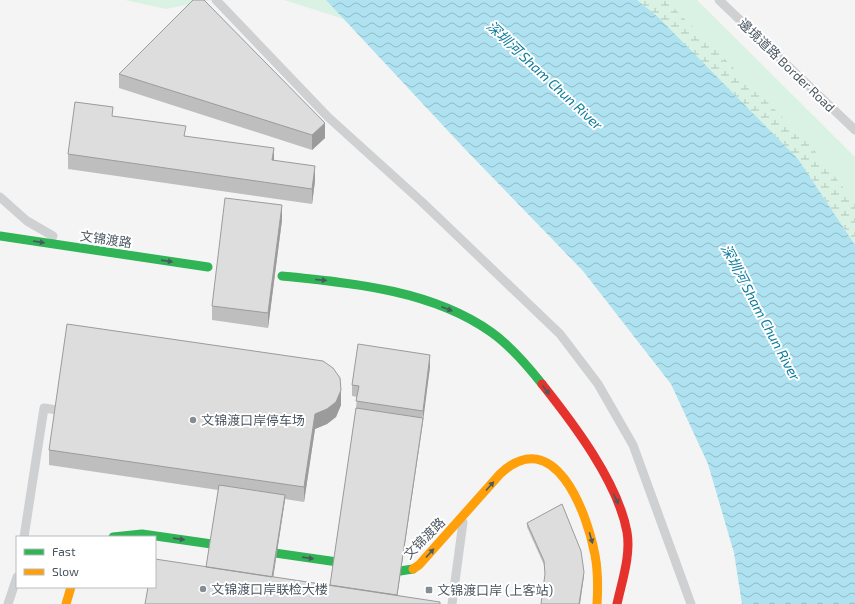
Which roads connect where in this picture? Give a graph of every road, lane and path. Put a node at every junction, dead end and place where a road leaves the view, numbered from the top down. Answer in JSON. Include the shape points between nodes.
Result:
{"nodes":[{"id":1,"x":216,"y":0,"type":"edge"},
{"id":2,"x":719,"y":0,"type":"edge"},
{"id":3,"x":855,"y":130,"type":"edge"},
{"id":4,"x":0,"y":197,"type":"edge"},
{"id":5,"x":0,"y":236,"type":"edge"},
{"id":6,"x":82,"y":248,"type":"junction"},
{"id":7,"x":208,"y":267,"type":"dead end"},
{"id":8,"x":282,"y":276,"type":"dead end"},
{"id":9,"x":57,"y":410,"type":"edge"},
{"id":10,"x":464,"y":515,"type":"junction"},
{"id":11,"x":24,"y":536,"type":"edge"},
{"id":12,"x":119,"y":536,"type":"edge"},
{"id":13,"x":156,"y":536,"type":"edge"},
{"id":14,"x":156,"y":536,"type":"edge"},
{"id":15,"x":16,"y":580,"type":"edge"},
{"id":16,"x":71,"y":588,"type":"edge"},
{"id":17,"x":8,"y":604,"type":"edge"},
{"id":18,"x":66,"y":604,"type":"edge"},
{"id":19,"x":452,"y":604,"type":"edge"},
{"id":20,"x":597,"y":604,"type":"edge"},
{"id":21,"x":617,"y":604,"type":"edge"},
{"id":22,"x":691,"y":604,"type":"edge"}],
"edges":[{"from":1,"to":22,"type":"lane","via":[[328,117],[422,202],[565,340],[598,384],[632,445]]},
{"from":2,"to":3,"type":"lane","name":"邊境道路 Border Road"},
{"from":4,"to":6,"type":"lane","via":[[15,212],[40,230]]},
{"from":5,"to":6,"type":"main road","name":"文锦渡路","one_way":true},
{"from":6,"to":7,"type":"main road","name":"文锦渡路","one_way":true},
{"from":8,"to":21,"type":"main road","one_way":true,"via":[[372,286],[427,302],[462,315],[479,325],[500,339],[517,355],[584,442],[618,503],[627,532],[628,550]]},
{"from":9,"to":11,"type":"lane","via":[[44,408]]},
{"from":14,"to":10,"type":"main road","name":"文锦渡路","one_way":true,"via":[[400,571],[410,570],[418,565]]},
{"from":10,"to":19,"type":"lane"},
{"from":10,"to":20,"type":"main road","name":"文锦渡路","one_way":true,"via":[[514,462],[534,457],[545,461],[566,480],[582,511],[594,547],[598,584]]},
{"from":12,"to":13,"type":"main road","name":"文锦渡路","one_way":true},
{"from":15,"to":17,"type":"lane"},
{"from":16,"to":18,"type":"main road"}]}
